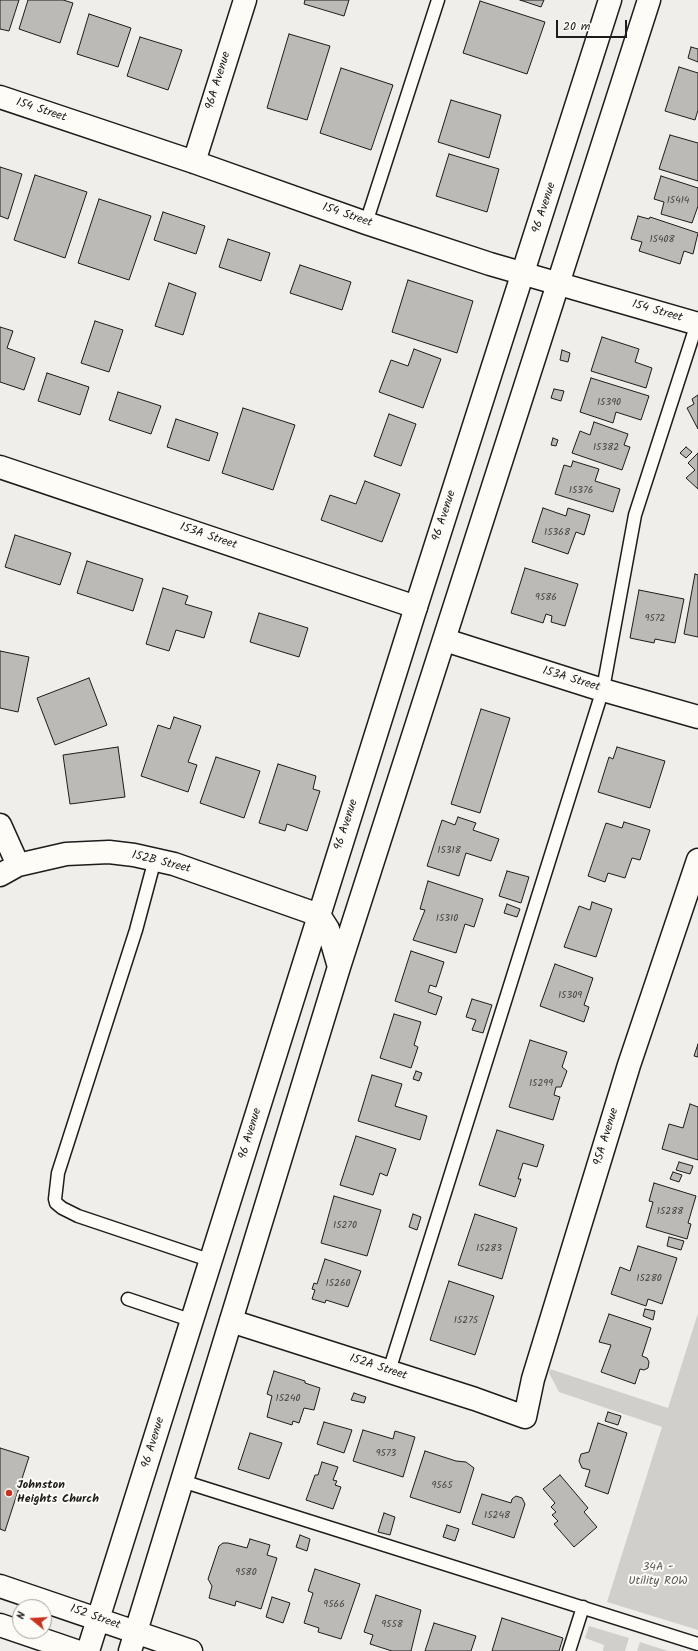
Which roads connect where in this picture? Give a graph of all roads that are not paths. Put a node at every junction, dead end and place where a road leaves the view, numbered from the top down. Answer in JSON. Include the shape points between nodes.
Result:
{"nodes":[{"id":1,"x":245,"y":0,"type":"edge"},
{"id":2,"x":438,"y":0,"type":"edge"},
{"id":3,"x":610,"y":0,"type":"edge"},
{"id":4,"x":649,"y":0,"type":"edge"},
{"id":5,"x":0,"y":97,"type":"edge"},
{"id":6,"x":194,"y":162,"type":"junction"},
{"id":7,"x":366,"y":223,"type":"junction"},
{"id":8,"x":524,"y":274,"type":"junction"},
{"id":9,"x":558,"y":284,"type":"junction"},
{"id":10,"x":698,"y":323,"type":"edge"},
{"id":11,"x":0,"y":467,"type":"edge"},
{"id":12,"x":416,"y":607,"type":"junction"},
{"id":13,"x":445,"y":640,"type":"junction"},
{"id":14,"x":602,"y":690,"type":"junction"},
{"id":15,"x":698,"y":717,"type":"edge"},
{"id":16,"x":0,"y":825,"type":"edge"},
{"id":17,"x":155,"y":859,"type":"junction"},
{"id":18,"x":698,"y":860,"type":"edge"},
{"id":19,"x":9,"y":870,"type":"edge"},
{"id":20,"x":319,"y":915,"type":"junction"},
{"id":21,"x":339,"y":967,"type":"junction"},
{"id":22,"x":212,"y":1261,"type":"junction"},
{"id":23,"x":128,"y":1299,"type":"dead end"},
{"id":24,"x":193,"y":1321,"type":"junction"},
{"id":25,"x":231,"y":1321,"type":"junction"},
{"id":26,"x":389,"y":1371,"type":"junction"},
{"id":27,"x":525,"y":1418,"type":"joint"},
{"id":28,"x":182,"y":1481,"type":"junction"},
{"id":29,"x":0,"y":1586,"type":"edge"},
{"id":30,"x":583,"y":1607,"type":"junction"},
{"id":31,"x":98,"y":1620,"type":"junction"},
{"id":32,"x":0,"y":1625,"type":"edge"},
{"id":33,"x":132,"y":1642,"type":"edge"},
{"id":34,"x":698,"y":1644,"type":"edge"},
{"id":35,"x":76,"y":1651,"type":"edge"},
{"id":36,"x":88,"y":1651,"type":"edge"},
{"id":37,"x":191,"y":1651,"type":"edge"},
{"id":38,"x":569,"y":1651,"type":"edge"}],
"edges":[{"from":1,"to":6,"type":"main road","name":"96A Avenue"},
{"from":2,"to":7,"type":"lane"},
{"from":3,"to":8,"type":"main road","name":"96 Avenue"},
{"from":4,"to":9,"type":"main road"},
{"from":5,"to":6,"type":"main road","name":"154 Street"},
{"from":6,"to":7,"type":"main road","name":"154 Street"},
{"from":7,"to":8,"type":"main road","name":"154 Street"},
{"from":8,"to":9,"type":"main road","name":"154 Street"},
{"from":8,"to":12,"type":"main road","name":"96 Avenue"},
{"from":9,"to":10,"type":"main road","name":"154 Street"},
{"from":9,"to":13,"type":"main road"},
{"from":10,"to":14,"type":"lane","via":[[635,515]]},
{"from":11,"to":12,"type":"main road","name":"153A Street"},
{"from":12,"to":20,"type":"main road","name":"96 Avenue"},
{"from":13,"to":14,"type":"main road","name":"153A Street"},
{"from":13,"to":21,"type":"main road"},
{"from":14,"to":15,"type":"main road","name":"153A Street"},
{"from":14,"to":26,"type":"lane"},
{"from":16,"to":19,"type":"main road"},
{"from":17,"to":19,"type":"main road","name":"152B Street","via":[[109,852],[88,852],[66,854]]},
{"from":17,"to":20,"type":"main road","name":"152B Street"},
{"from":17,"to":22,"type":"lane","via":[[136,930],[58,1173],[55,1199],[59,1206],[78,1216]]},
{"from":18,"to":27,"type":"main road","name":"95A Avenue","via":[[532,1378]]},
{"from":20,"to":21,"type":"main road","via":[[328,930]]},
{"from":20,"to":22,"type":"main road","name":"96 Avenue"},
{"from":21,"to":25,"type":"main road"},
{"from":22,"to":24,"type":"main road","name":"96 Avenue"},
{"from":23,"to":24,"type":"lane"},
{"from":24,"to":31,"type":"main road","name":"96 Avenue"},
{"from":25,"to":26,"type":"main road","name":"152A Street"},
{"from":25,"to":28,"type":"main road"},
{"from":26,"to":27,"type":"main road","name":"152A Street","via":[[500,1407]]},
{"from":28,"to":30,"type":"lane"},
{"from":28,"to":33,"type":"main road"},
{"from":29,"to":31,"type":"main road","name":"152 Street"},
{"from":30,"to":34,"type":"lane"},
{"from":30,"to":38,"type":"lane"},
{"from":31,"to":33,"type":"main road","name":"152 Street"},
{"from":31,"to":36,"type":"main road","name":"96 Avenue"},
{"from":32,"to":35,"type":"main road"},
{"from":33,"to":37,"type":"main road","name":"152 Street"}]}
